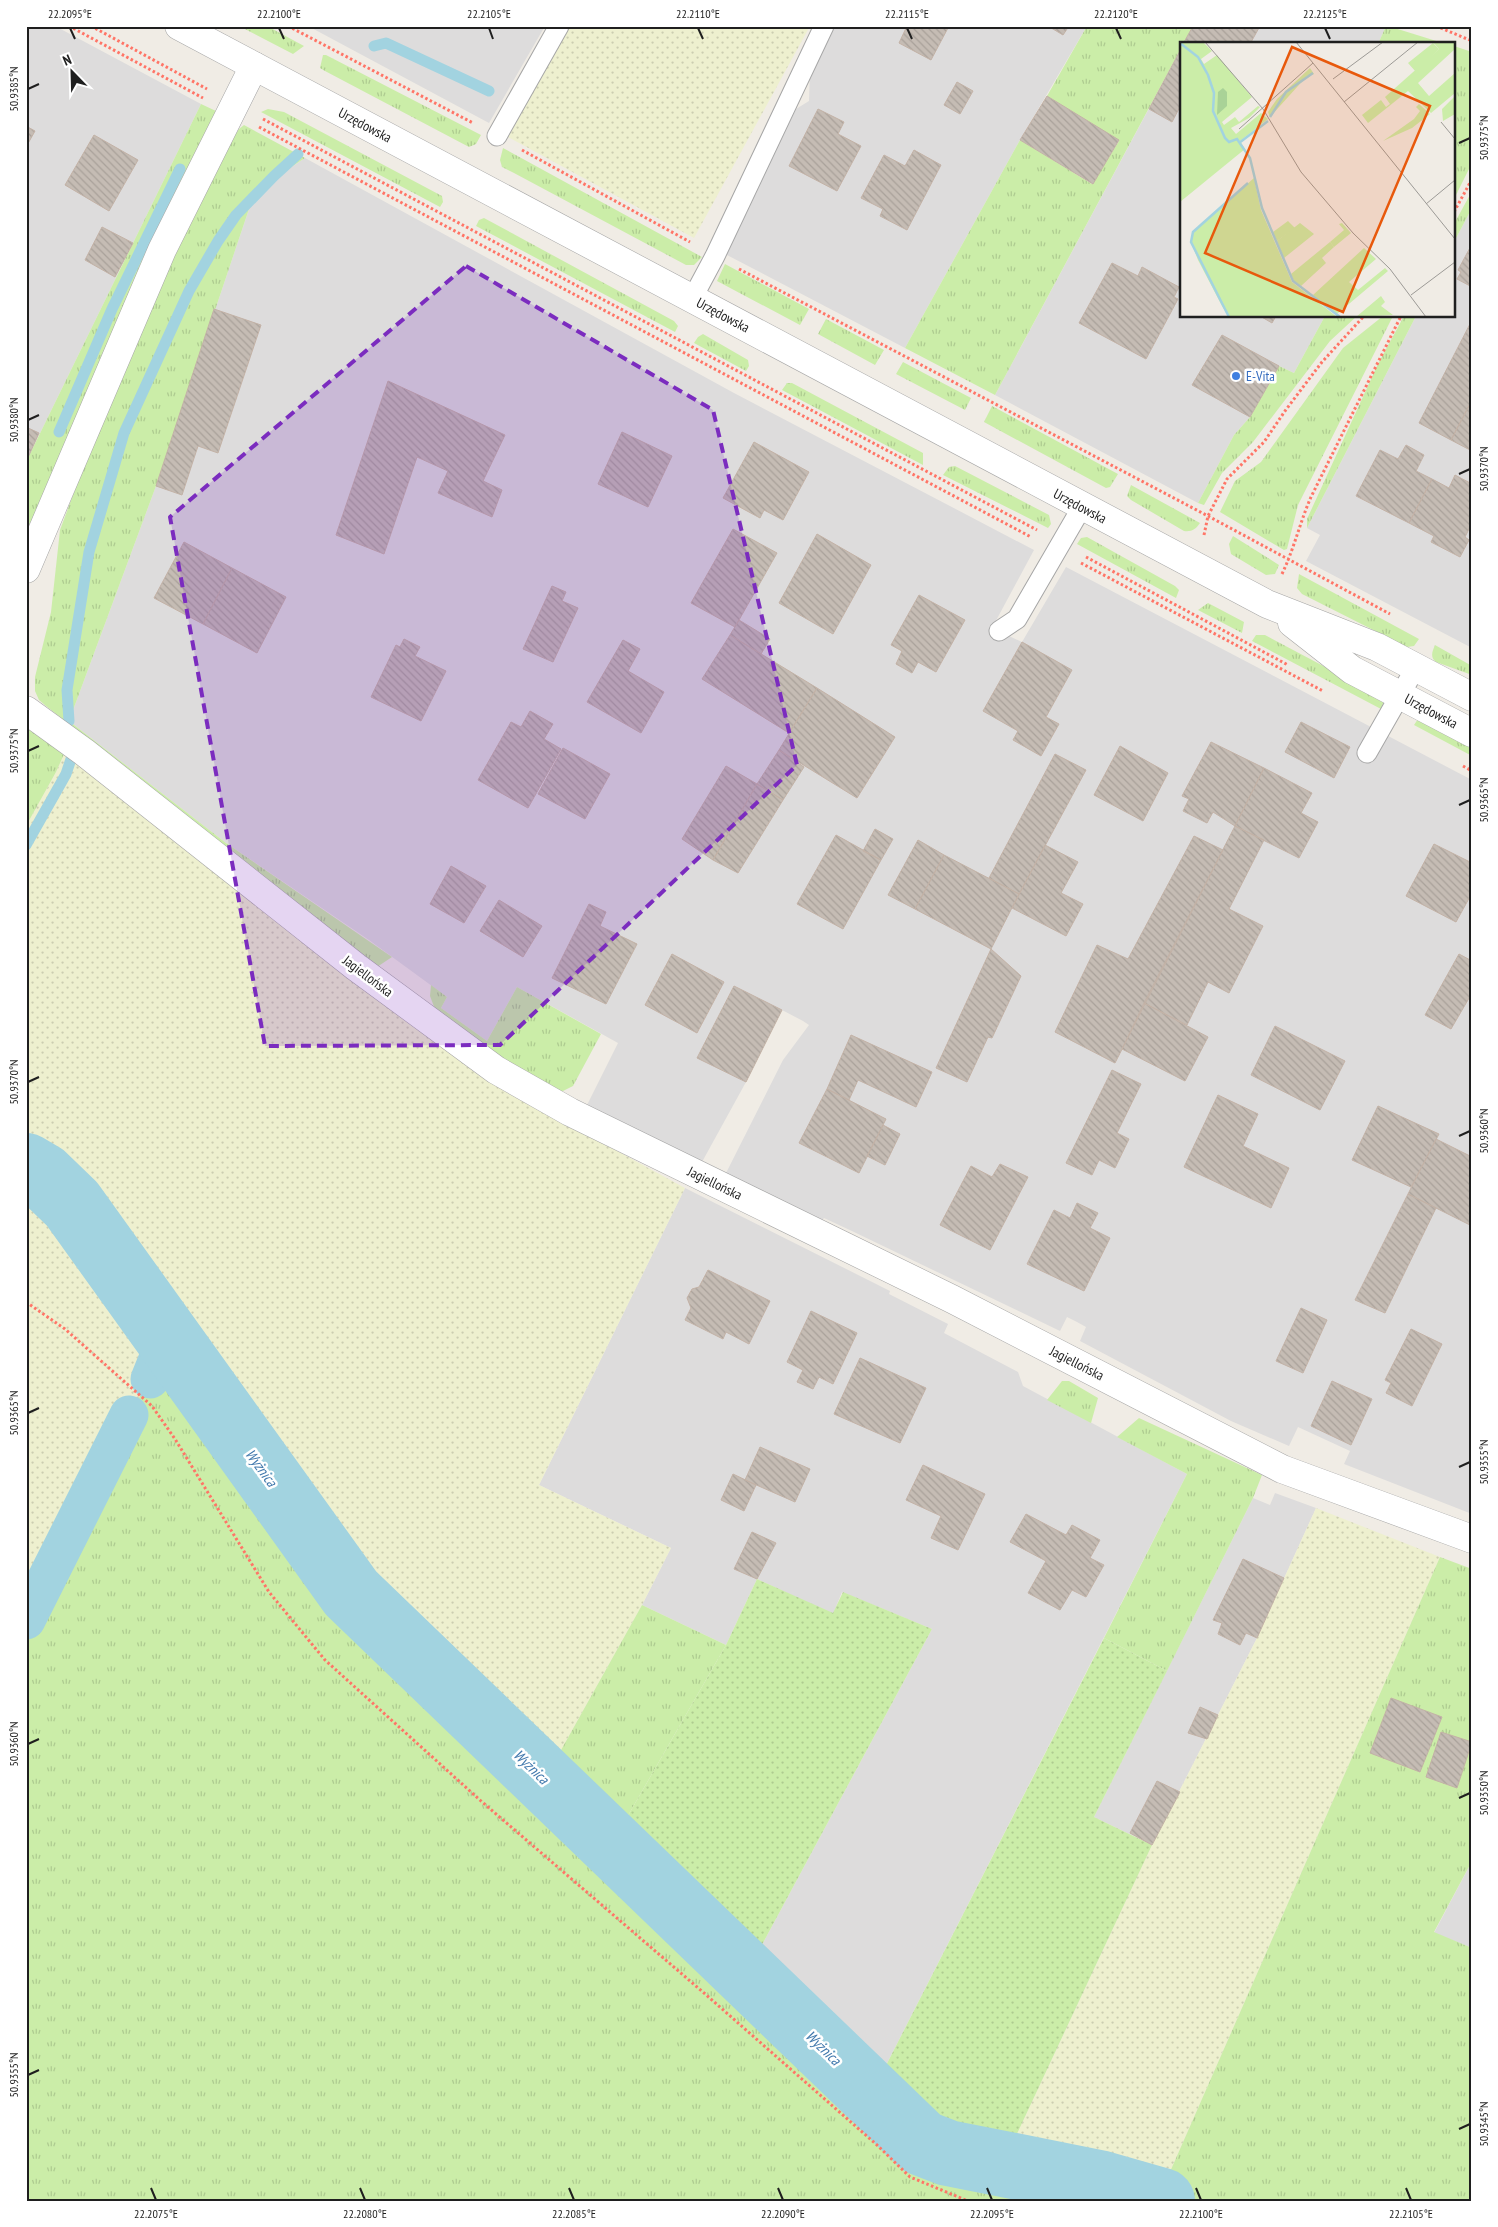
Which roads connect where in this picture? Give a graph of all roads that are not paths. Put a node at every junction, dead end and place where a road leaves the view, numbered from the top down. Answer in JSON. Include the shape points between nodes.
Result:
{"nodes":[{"id":1,"x":179,"y":26,"type":"edge"},
{"id":2,"x":559,"y":26,"type":"edge"},
{"id":3,"x":824,"y":26,"type":"edge"},
{"id":4,"x":254,"y":66,"type":"junction"},
{"id":5,"x":498,"y":136,"type":"road end"},
{"id":6,"x":692,"y":299,"type":"junction"},
{"id":7,"x":1082,"y":506,"type":"junction"},
{"id":8,"x":26,"y":569,"type":"edge"},
{"id":9,"x":1267,"y":604,"type":"junction"},
{"id":10,"x":1007,"y":635,"type":"dead end"},
{"id":11,"x":1416,"y":667,"type":"junction"},
{"id":12,"x":1400,"y":695,"type":"junction"},
{"id":13,"x":1472,"y":696,"type":"edge"},
{"id":14,"x":26,"y":710,"type":"edge"},
{"id":15,"x":1472,"y":733,"type":"edge"},
{"id":16,"x":1367,"y":753,"type":"dead end"},
{"id":17,"x":1472,"y":1539,"type":"edge"}],
"edges":[{"from":1,"to":4,"type":"street","name":"Urzędowska"},
{"from":2,"to":5,"type":"lane"},
{"from":3,"to":6,"type":"lane"},
{"from":4,"to":6,"type":"street","name":"Urzędowska"},
{"from":4,"to":8,"type":"street","via":[[162,250]]},
{"from":6,"to":7,"type":"street","name":"Urzędowska"},
{"from":7,"to":9,"type":"street","name":"Urzędowska"},
{"from":7,"to":10,"type":"lane"},
{"from":9,"to":11,"type":"street","name":"Urzędowska","via":[[1377,647]]},
{"from":9,"to":12,"type":"street","name":"Urzędowska","via":[[1352,670]]},
{"from":11,"to":12,"type":"lane"},
{"from":11,"to":13,"type":"street","name":"Urzędowska"},
{"from":12,"to":15,"type":"street","name":"Urzędowska"},
{"from":12,"to":16,"type":"lane"},
{"from":14,"to":17,"type":"street","name":"Jagiellońska","via":[[124,783],[356,967],[496,1070],[570,1112],[952,1298],[1282,1469]]}]}
